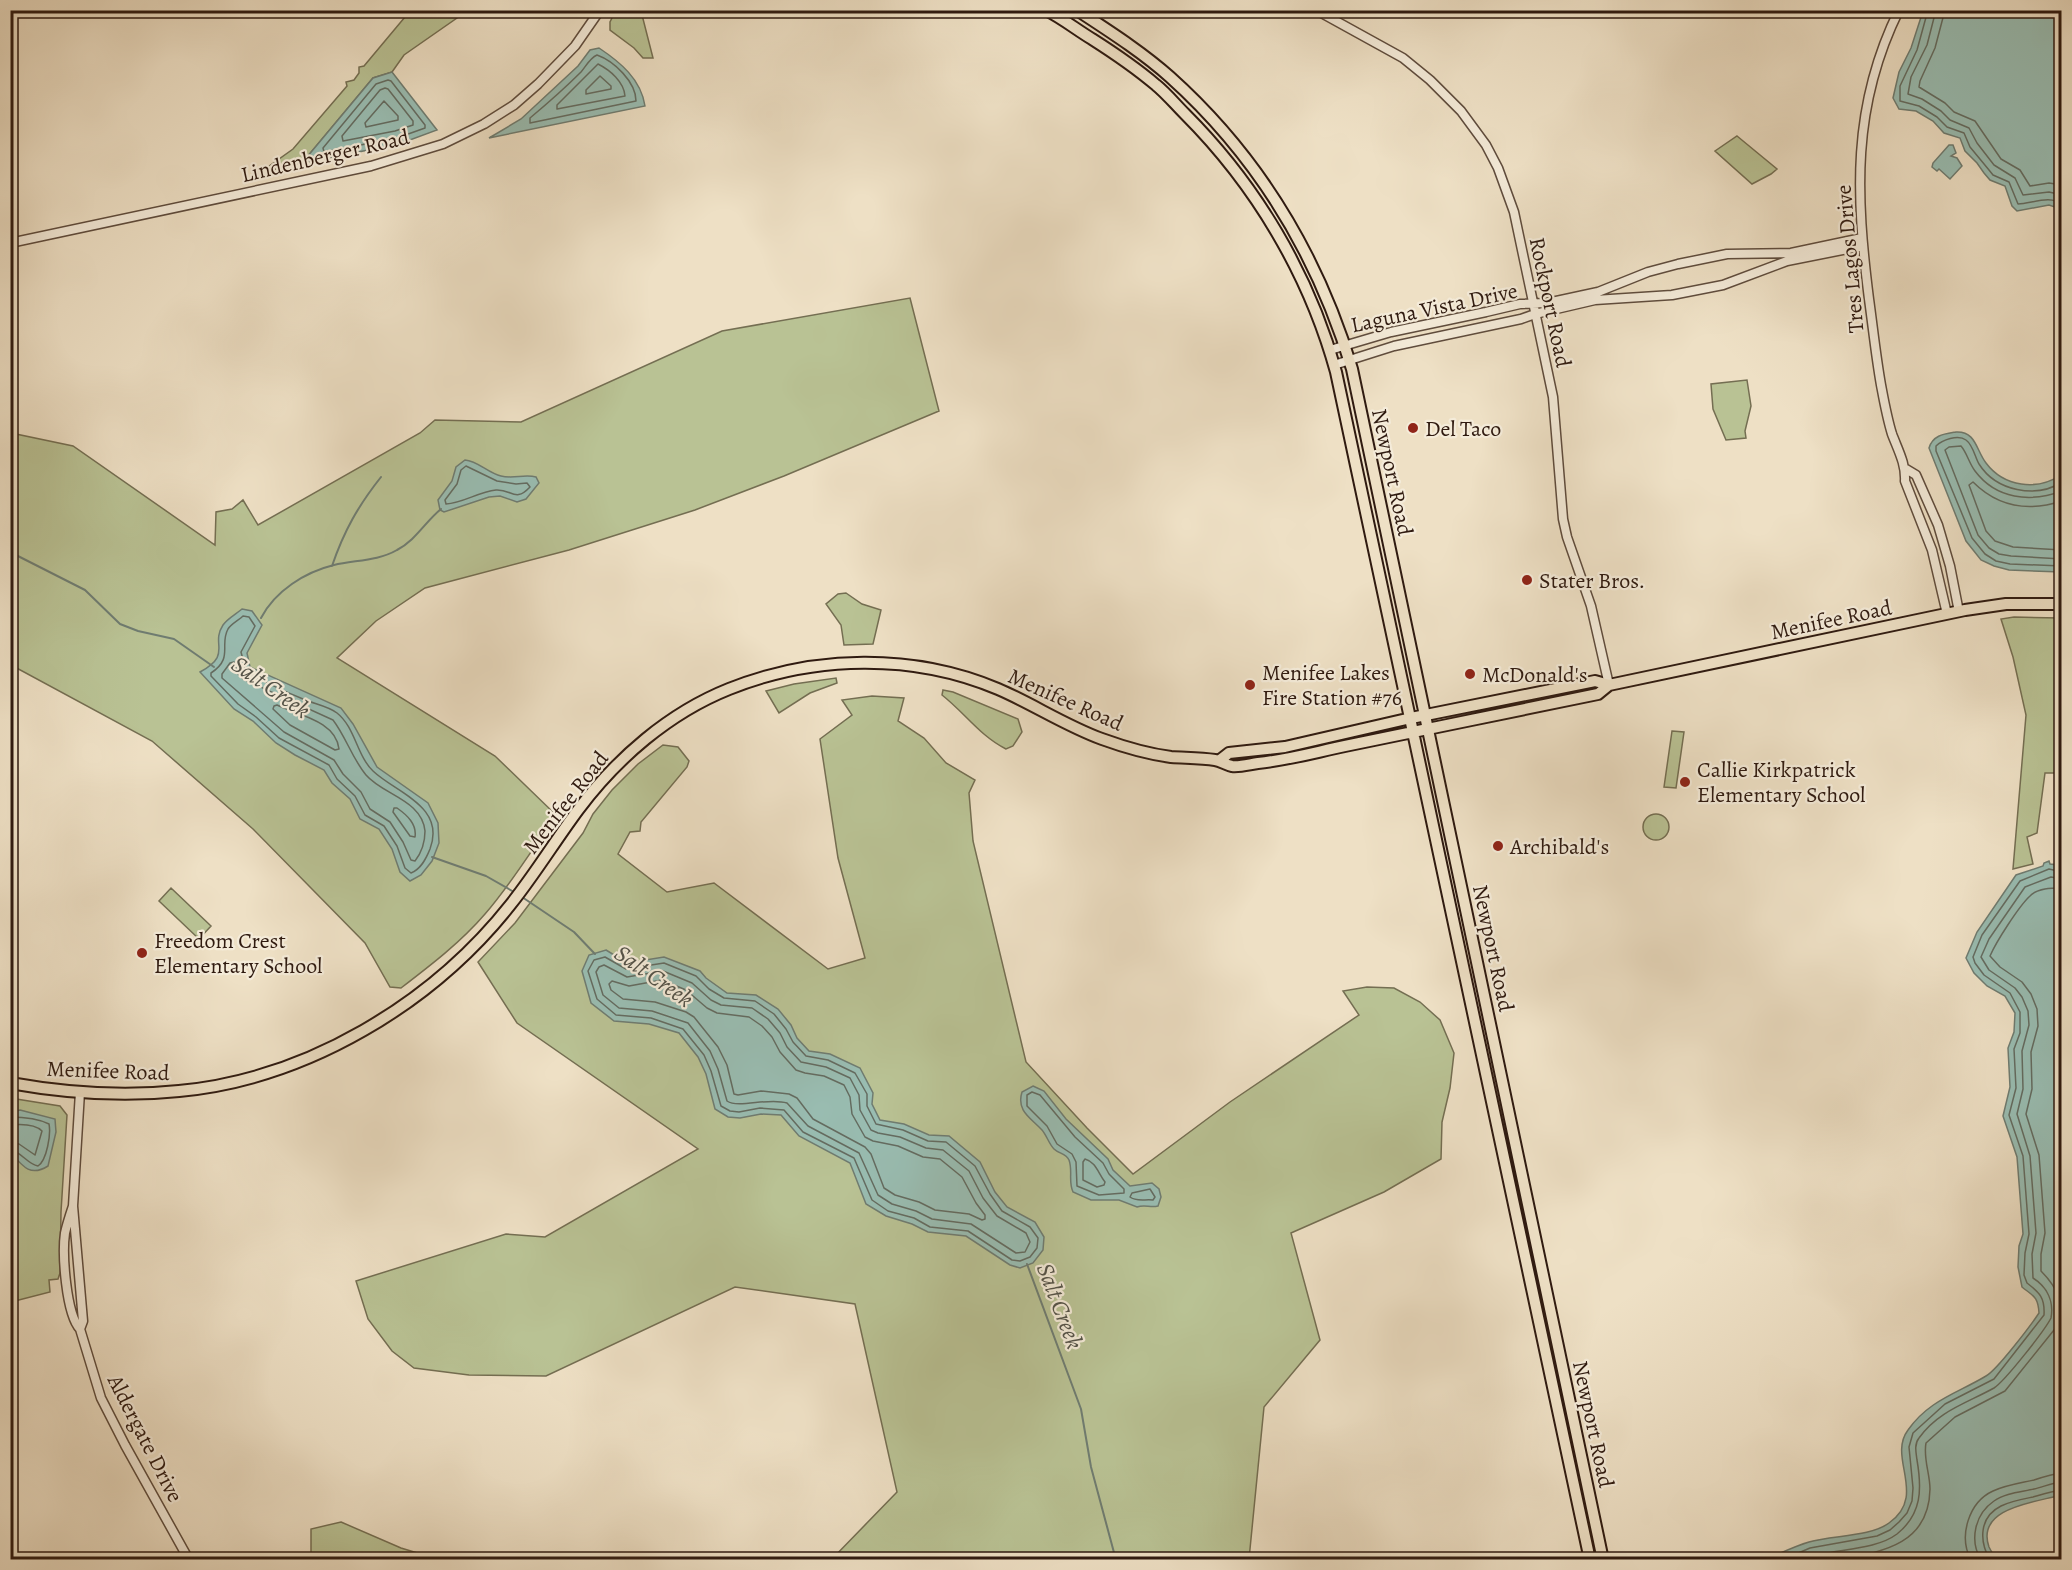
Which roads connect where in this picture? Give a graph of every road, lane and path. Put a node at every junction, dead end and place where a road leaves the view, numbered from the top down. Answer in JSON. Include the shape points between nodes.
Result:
{"nodes":[{"id":1,"x":600,"y":10,"type":"edge"},
{"id":2,"x":1046,"y":10,"type":"edge"},
{"id":3,"x":1077,"y":10,"type":"edge"},
{"id":4,"x":1316,"y":10,"type":"edge"},
{"id":5,"x":1899,"y":10,"type":"edge"},
{"id":6,"x":1863,"y":242,"type":"junction"},
{"id":7,"x":10,"y":243,"type":"edge"},
{"id":8,"x":1533,"y":304,"type":"junction"},
{"id":9,"x":1535,"y":314,"type":"junction"},
{"id":10,"x":1345,"y":345,"type":"junction"},
{"id":11,"x":1330,"y":350,"type":"junction"},
{"id":12,"x":1349,"y":360,"type":"junction"},
{"id":13,"x":1334,"y":364,"type":"junction"},
{"id":14,"x":1906,"y":469,"type":"junction"},
{"id":15,"x":2061,"y":604,"type":"edge"},
{"id":16,"x":1959,"y":612,"type":"junction"},
{"id":17,"x":1947,"y":614,"type":"junction"},
{"id":18,"x":1609,"y":685,"type":"junction"},
{"id":19,"x":1425,"y":715,"type":"junction"},
{"id":20,"x":1410,"y":718,"type":"junction"},
{"id":21,"x":1428,"y":729,"type":"junction"},
{"id":22,"x":1413,"y":732,"type":"junction"},
{"id":23,"x":1220,"y":760,"type":"junction"},
{"id":24,"x":10,"y":1083,"type":"edge"},
{"id":25,"x":80,"y":1092,"type":"junction"},
{"id":26,"x":189,"y":1560,"type":"edge"},
{"id":27,"x":1590,"y":1560,"type":"edge"},
{"id":28,"x":1603,"y":1560,"type":"edge"}],
"edges":[{"from":1,"to":7,"type":"street","name":"Lindenberger Road","via":[[575,46],[514,105],[443,144],[371,165]]},
{"from":2,"to":11,"type":"main road","name":"Newport Road","via":[[1123,59],[1157,86],[1214,144],[1274,227],[1306,289]]},
{"from":3,"to":10,"type":"main road","name":"Newport Road","via":[[1170,77],[1229,137],[1287,217],[1320,280]]},
{"from":4,"to":8,"type":"street","name":"Rockport Road","via":[[1403,58],[1430,80],[1476,130],[1508,191]]},
{"from":5,"to":6,"type":"street","name":"Tres Lagos Drive","via":[[1877,66],[1864,125],[1859,189]]},
{"from":6,"to":8,"type":"street","name":"Laguna Vista Drive","via":[[1791,253],[1712,257],[1655,270],[1598,292]]},
{"from":6,"to":9,"type":"street","name":"Laguna Vista Drive","via":[[1798,258],[1739,281],[1685,293],[1596,300]]},
{"from":6,"to":14,"type":"street","name":"Tres Lagos Drive","via":[[1882,393]]},
{"from":8,"to":9,"type":"street","name":"Rockport Road"},
{"from":8,"to":10,"type":"street","name":"Laguna Vista Drive"},
{"from":9,"to":12,"type":"street","name":"Laguna Vista Drive"},
{"from":9,"to":18,"type":"street","name":"Rockport Road","via":[[1553,397],[1563,519],[1591,606]]},
{"from":10,"to":11,"type":"street","name":"Laguna Vista Drive"},
{"from":10,"to":12,"type":"main road","name":"Newport Road"},
{"from":11,"to":13,"type":"main road","name":"Newport Road"},
{"from":12,"to":13,"type":"street","name":"Laguna Vista Drive"},
{"from":12,"to":19,"type":"main road","name":"Newport Road"},
{"from":13,"to":20,"type":"main road","name":"Newport Road"},
{"from":14,"to":16,"type":"street","name":"Tres Lagos Drive","via":[[1916,475],[1938,525]]},
{"from":14,"to":17,"type":"street","name":"Tres Lagos Drive","via":[[1905,481],[1932,550]]},
{"from":15,"to":16,"type":"main road","name":"Menifee Road","via":[[1989,606]]},
{"from":16,"to":17,"type":"main road","name":"Menifee Road"},
{"from":17,"to":18,"type":"main road","name":"Menifee Road"},
{"from":18,"to":19,"type":"main road","name":"Menifee Road","via":[[1595,681]]},
{"from":18,"to":21,"type":"main road","name":"Menifee Road","via":[[1598,694]]},
{"from":19,"to":20,"type":"main road","name":"Menifee Road"},
{"from":19,"to":21,"type":"main road","name":"Newport Road"},
{"from":20,"to":22,"type":"main road","name":"Newport Road"},
{"from":20,"to":23,"type":"main road","name":"Menifee Road","via":[[1285,747],[1229,753]]},
{"from":21,"to":22,"type":"main road","name":"Menifee Road"},
{"from":21,"to":28,"type":"main road","name":"Newport Road"},
{"from":22,"to":23,"type":"main road","name":"Menifee Road","via":[[1275,761],[1230,766]]},
{"from":22,"to":27,"type":"main road","name":"Newport Road"},
{"from":23,"to":25,"type":"main road","name":"Menifee Road","via":[[1168,756],[1098,738],[997,688],[952,673],[858,662],[810,666],[770,675],[705,700],[669,722],[612,769],[492,927],[452,968],[398,1009],[351,1037],[289,1064],[223,1084],[133,1094]]},
{"from":24,"to":25,"type":"main road","name":"Menifee Road"},
{"from":25,"to":26,"type":"street","name":"Aldergate Drive","via":[[73,1206],[64,1249],[75,1324],[80,1329],[101,1398]]}]}
